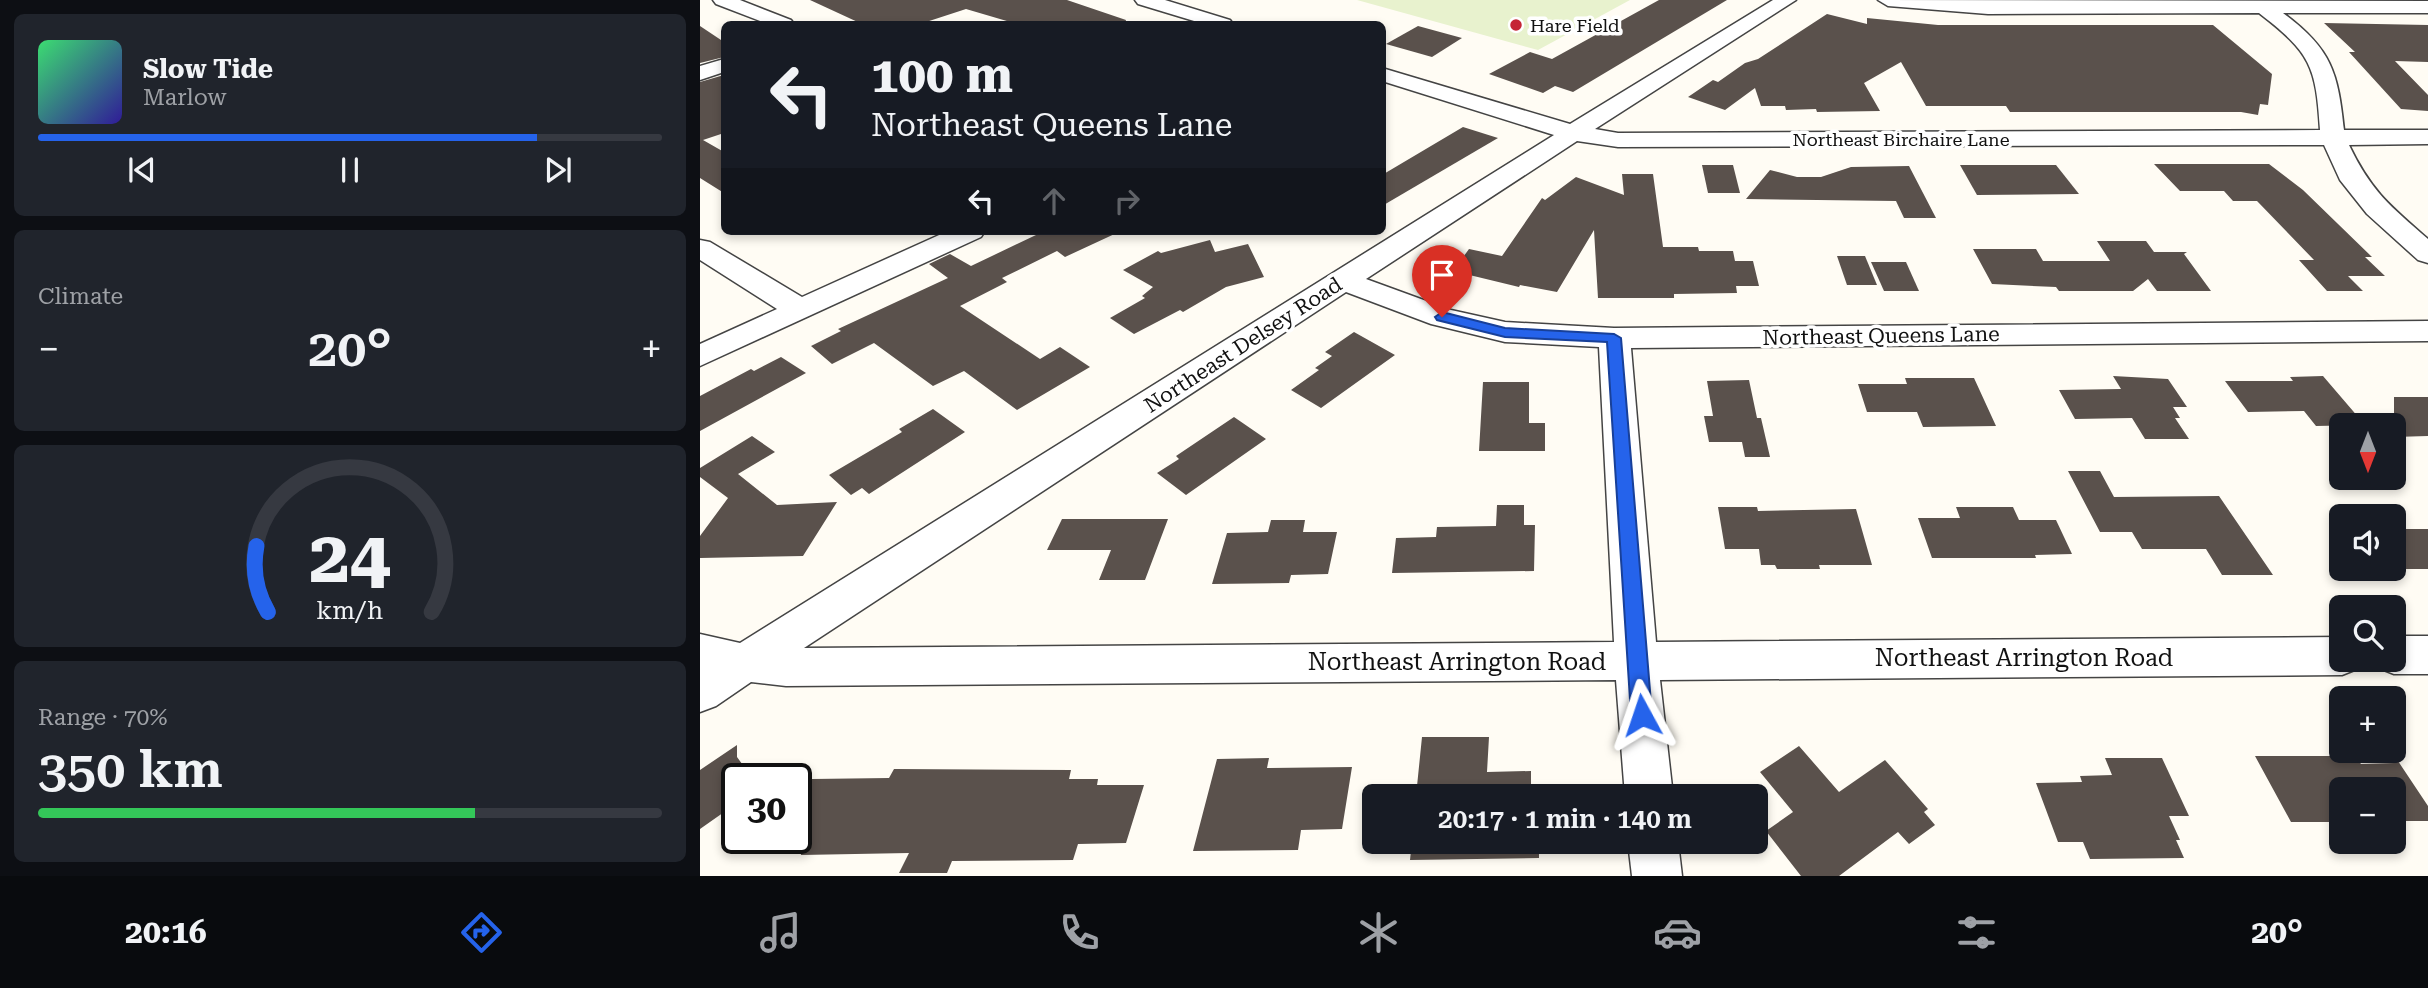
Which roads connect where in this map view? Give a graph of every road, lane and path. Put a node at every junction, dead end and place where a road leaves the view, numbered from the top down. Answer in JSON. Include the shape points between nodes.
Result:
{"nodes":[{"id":1,"x":723,"y":0,"type":"edge"},
{"id":2,"x":1145,"y":0,"type":"edge"},
{"id":3,"x":1786,"y":0,"type":"edge"},
{"id":4,"x":1888,"y":0,"type":"edge"},
{"id":5,"x":2258,"y":3,"type":"edge"},
{"id":6,"x":2428,"y":7,"type":"edge"},
{"id":7,"x":776,"y":21,"type":"edge"},
{"id":8,"x":1213,"y":21,"type":"edge"},
{"id":9,"x":721,"y":66,"type":"edge"},
{"id":10,"x":700,"y":73,"type":"edge"},
{"id":11,"x":1386,"y":75,"type":"edge"},
{"id":12,"x":1573,"y":132,"type":"junction"},
{"id":13,"x":2428,"y":137,"type":"edge"},
{"id":14,"x":2333,"y":138,"type":"junction"},
{"id":15,"x":962,"y":235,"type":"edge"},
{"id":16,"x":700,"y":248,"type":"edge"},
{"id":17,"x":2428,"y":254,"type":"edge"},
{"id":18,"x":1343,"y":281,"type":"junction"},
{"id":19,"x":801,"y":310,"type":"junction"},
{"id":20,"x":2428,"y":331,"type":"edge"},
{"id":21,"x":1614,"y":338,"type":"junction"},
{"id":22,"x":700,"y":356,"type":"edge"},
{"id":23,"x":700,"y":652,"type":"edge"},
{"id":24,"x":2406,"y":655,"type":"edge"},
{"id":25,"x":2428,"y":655,"type":"edge"},
{"id":26,"x":2329,"y":656,"type":"edge"},
{"id":27,"x":1636,"y":660,"type":"junction"},
{"id":28,"x":745,"y":663,"type":"junction"},
{"id":29,"x":700,"y":692,"type":"edge"},
{"id":30,"x":1648,"y":784,"type":"edge"},
{"id":31,"x":1654,"y":854,"type":"edge"},
{"id":32,"x":1657,"y":876,"type":"edge"}],
"edges":[{"from":1,"to":7,"type":"street"},
{"from":2,"to":8,"type":"street"},
{"from":3,"to":12,"type":"street","name":"Northeast Delsey Road"},
{"from":4,"to":5,"type":"street","via":[[1988,8]]},
{"from":5,"to":6,"type":"street"},
{"from":5,"to":14,"type":"street","via":[[2288,26],[2318,59],[2328,84]]},
{"from":9,"to":10,"type":"street"},
{"from":11,"to":12,"type":"street","name":"Northeast Birchaire Lane"},
{"from":12,"to":14,"type":"street","name":"Northeast Birchaire Lane","via":[[1618,140]]},
{"from":12,"to":18,"type":"street","name":"Northeast Delsey Road"},
{"from":13,"to":14,"type":"street","name":"Northeast Birchaire Lane"},
{"from":14,"to":17,"type":"street","via":[[2353,180],[2376,208]]},
{"from":15,"to":19,"type":"street"},
{"from":16,"to":19,"type":"street"},
{"from":18,"to":21,"type":"street","name":"Northeast Queens Lane","via":[[1442,317],[1505,332]]},
{"from":18,"to":28,"type":"street","name":"Northeast Delsey Road"},
{"from":19,"to":22,"type":"street"},
{"from":20,"to":21,"type":"street","name":"Northeast Queens Lane"},
{"from":21,"to":27,"type":"street"},
{"from":23,"to":28,"type":"street","name":"Northeast Arrington Road"},
{"from":24,"to":25,"type":"street"},
{"from":26,"to":27,"type":"street","name":"Northeast Arrington Road"},
{"from":27,"to":28,"type":"street","name":"Northeast Arrington Road","via":[[827,667]]},
{"from":27,"to":30,"type":"street"},
{"from":28,"to":29,"type":"street","name":"Northeast Delsey Road"},
{"from":31,"to":32,"type":"street"}]}
